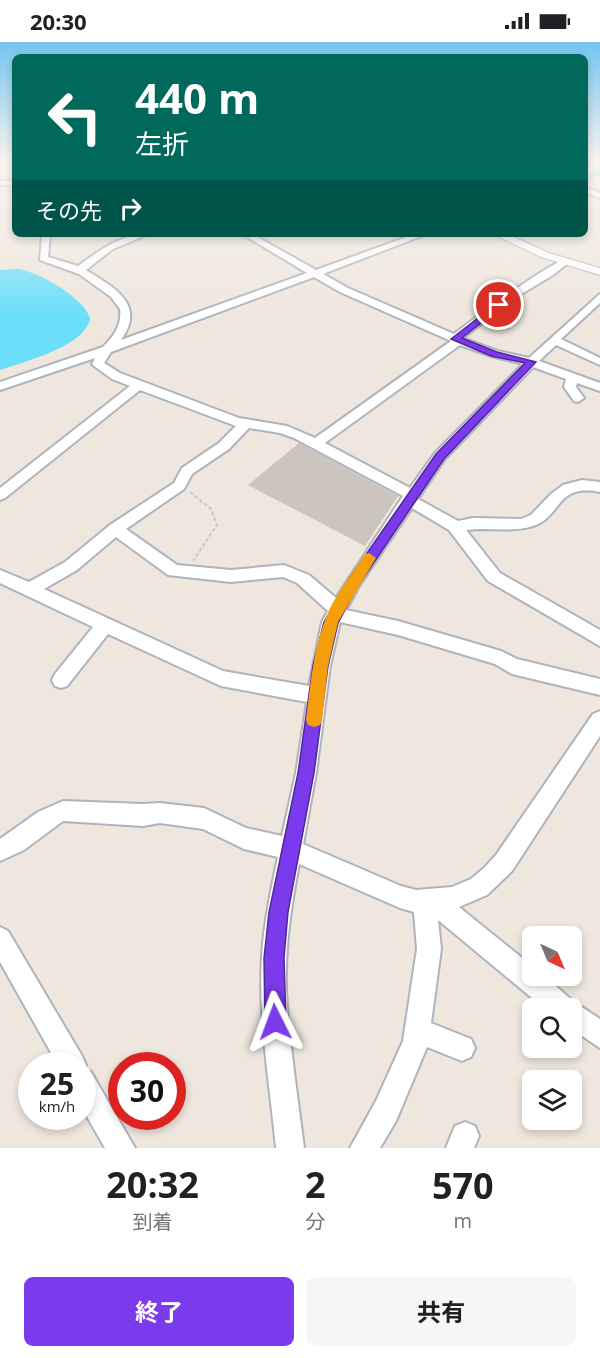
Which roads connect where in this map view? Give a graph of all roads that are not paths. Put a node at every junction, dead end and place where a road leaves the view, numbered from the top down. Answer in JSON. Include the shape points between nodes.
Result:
{"nodes":[{"id":1,"x":46,"y":237,"type":"edge"},
{"id":2,"x":137,"y":237,"type":"edge"},
{"id":3,"x":251,"y":237,"type":"edge"},
{"id":4,"x":415,"y":237,"type":"edge"},
{"id":5,"x":504,"y":237,"type":"edge"},
{"id":6,"x":565,"y":261,"type":"junction"},
{"id":7,"x":79,"y":270,"type":"junction"},
{"id":8,"x":600,"y":272,"type":"edge"},
{"id":9,"x":315,"y":273,"type":"junction"},
{"id":10,"x":598,"y":302,"type":"edge"},
{"id":11,"x":457,"y":339,"type":"junction"},
{"id":12,"x":554,"y":340,"type":"junction"},
{"id":13,"x":112,"y":346,"type":"junction"},
{"id":14,"x":595,"y":360,"type":"edge"},
{"id":15,"x":531,"y":362,"type":"junction"},
{"id":16,"x":569,"y":376,"type":"junction"},
{"id":17,"x":140,"y":384,"type":"junction"},
{"id":18,"x":0,"y":386,"type":"edge"},
{"id":19,"x":600,"y":387,"type":"edge"},
{"id":20,"x":578,"y":398,"type":"dead end"},
{"id":21,"x":245,"y":424,"type":"junction"},
{"id":22,"x":317,"y":443,"type":"junction"},
{"id":23,"x":600,"y":487,"type":"edge"},
{"id":24,"x":0,"y":495,"type":"edge"},
{"id":25,"x":410,"y":498,"type":"junction"},
{"id":26,"x":455,"y":527,"type":"junction"},
{"id":27,"x":115,"y":529,"type":"junction"},
{"id":28,"x":0,"y":576,"type":"edge"},
{"id":29,"x":29,"y":590,"type":"junction"},
{"id":30,"x":336,"y":612,"type":"junction"},
{"id":31,"x":105,"y":625,"type":"junction"},
{"id":32,"x":600,"y":639,"type":"edge"},
{"id":33,"x":61,"y":680,"type":"dead end"},
{"id":34,"x":600,"y":687,"type":"edge"},
{"id":35,"x":317,"y":696,"type":"junction"},
{"id":36,"x":600,"y":720,"type":"edge"},
{"id":37,"x":289,"y":849,"type":"junction"},
{"id":38,"x":0,"y":850,"type":"edge"},
{"id":39,"x":429,"y":901,"type":"junction"},
{"id":40,"x":0,"y":939,"type":"edge"},
{"id":41,"x":551,"y":998,"type":"edge"},
{"id":42,"x":582,"y":1022,"type":"edge"},
{"id":43,"x":418,"y":1030,"type":"junction"},
{"id":44,"x":600,"y":1035,"type":"edge"},
{"id":45,"x":462,"y":1048,"type":"dead end"},
{"id":46,"x":65,"y":1052,"type":"edge"},
{"id":47,"x":96,"y":1105,"type":"edge"},
{"id":48,"x":121,"y":1148,"type":"edge"},
{"id":49,"x":291,"y":1148,"type":"edge"},
{"id":50,"x":364,"y":1148,"type":"edge"}],
"edges":[{"from":1,"to":7,"type":"street","via":[[43,258]]},
{"from":2,"to":7,"type":"street","via":[[110,247]]},
{"from":3,"to":9,"type":"street"},
{"from":4,"to":9,"type":"street"},
{"from":5,"to":6,"type":"street"},
{"from":6,"to":8,"type":"street"},
{"from":6,"to":11,"type":"street","via":[[514,294]]},
{"from":7,"to":13,"type":"street","via":[[125,304],[127,315]]},
{"from":9,"to":11,"type":"street"},
{"from":9,"to":13,"type":"street"},
{"from":10,"to":12,"type":"street"},
{"from":11,"to":15,"type":"street","via":[[495,354]]},
{"from":11,"to":22,"type":"street"},
{"from":12,"to":14,"type":"street"},
{"from":12,"to":15,"type":"street"},
{"from":13,"to":17,"type":"street","via":[[100,355],[98,364],[116,376]]},
{"from":13,"to":18,"type":"street"},
{"from":14,"to":16,"type":"street"},
{"from":15,"to":16,"type":"street"},
{"from":15,"to":25,"type":"street","via":[[440,456]]},
{"from":16,"to":19,"type":"street"},
{"from":16,"to":20,"type":"street","via":[[570,387]]},
{"from":17,"to":21,"type":"street"},
{"from":17,"to":24,"type":"street"},
{"from":21,"to":22,"type":"street","via":[[282,429]]},
{"from":21,"to":27,"type":"street","via":[[224,446],[187,471],[181,485]]},
{"from":22,"to":25,"type":"street"},
{"from":23,"to":26,"type":"street","via":[[585,484],[565,489],[528,523]]},
{"from":25,"to":26,"type":"street"},
{"from":25,"to":30,"type":"street"},
{"from":26,"to":32,"type":"street","via":[[494,577]]},
{"from":27,"to":29,"type":"street","via":[[71,566]]},
{"from":27,"to":30,"type":"street","via":[[169,568],[231,576],[284,571],[303,579]]},
{"from":28,"to":29,"type":"street"},
{"from":29,"to":31,"type":"street"},
{"from":30,"to":34,"type":"street","via":[[501,657],[512,666]]},
{"from":30,"to":35,"type":"street","via":[[325,645]]},
{"from":31,"to":33,"type":"street"},
{"from":31,"to":35,"type":"street","via":[[221,678]]},
{"from":35,"to":37,"type":"street","via":[[306,773]]},
{"from":36,"to":39,"type":"street","via":[[498,870],[480,887],[465,894]]},
{"from":37,"to":38,"type":"street","via":[[244,838],[204,819],[180,814],[63,811],[50,814]]},
{"from":37,"to":39,"type":"street","via":[[400,897]]},
{"from":37,"to":49,"type":"street","via":[[278,912],[273,1005]]},
{"from":39,"to":41,"type":"street"},
{"from":39,"to":43,"type":"street","via":[[429,949]]},
{"from":40,"to":46,"type":"street"},
{"from":42,"to":44,"type":"street"},
{"from":43,"to":45,"type":"street"},
{"from":43,"to":50,"type":"street","via":[[402,1080]]},
{"from":47,"to":48,"type":"street"}]}
